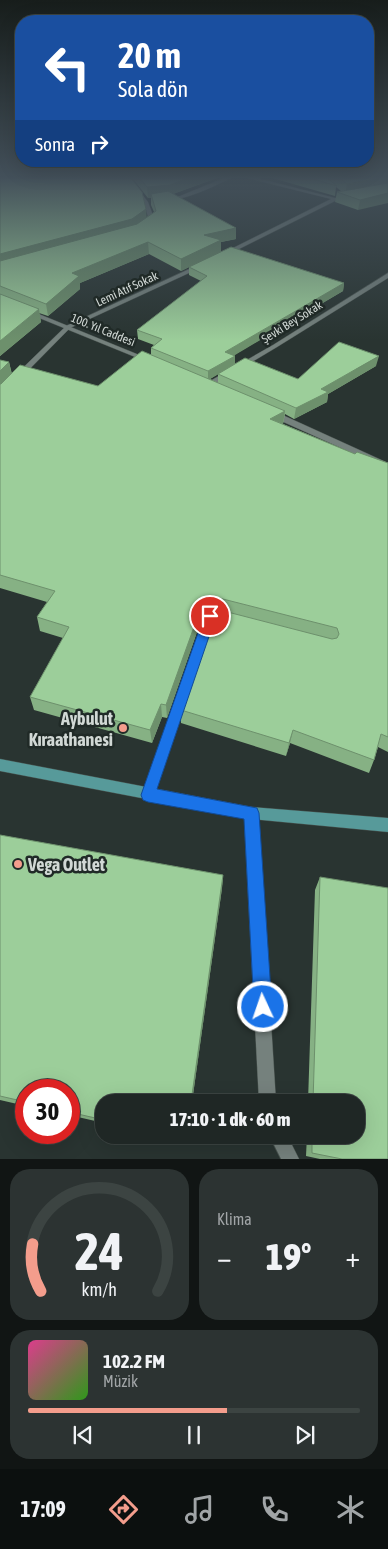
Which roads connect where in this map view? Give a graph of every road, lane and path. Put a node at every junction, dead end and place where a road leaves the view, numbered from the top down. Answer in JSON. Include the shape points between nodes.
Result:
{"nodes":[{"id":1,"x":268,"y":232,"type":"edge"},
{"id":2,"x":214,"y":259,"type":"edge"},
{"id":3,"x":206,"y":263,"type":"edge"},
{"id":4,"x":388,"y":275,"type":"edge"},
{"id":5,"x":23,"y":309,"type":"edge"},
{"id":6,"x":68,"y":327,"type":"junction"},
{"id":7,"x":154,"y":363,"type":"edge"},
{"id":8,"x":198,"y":381,"type":"edge"},
{"id":9,"x":206,"y":385,"type":"junction"},
{"id":10,"x":216,"y":389,"type":"edge"},
{"id":11,"x":0,"y":394,"type":"edge"},
{"id":12,"x":261,"y":409,"type":"edge"},
{"id":13,"x":388,"y":466,"type":"edge"},
{"id":14,"x":237,"y":623,"type":"edge"},
{"id":15,"x":0,"y":765,"type":"edge"},
{"id":16,"x":148,"y":795,"type":"junction"},
{"id":17,"x":251,"y":813,"type":"junction"},
{"id":18,"x":388,"y":826,"type":"edge"},
{"id":19,"x":268,"y":1094,"type":"edge"},
{"id":20,"x":282,"y":1144,"type":"edge"},
{"id":21,"x":290,"y":1159,"type":"edge"}],
"edges":[{"from":1,"to":2,"type":"street"},
{"from":3,"to":6,"type":"street","name":"Lemi Atıf Sokak"},
{"from":4,"to":9,"type":"street","name":"Şevki Bey Sokak"},
{"from":5,"to":6,"type":"street","name":"100. Yıl Caddesi"},
{"from":6,"to":7,"type":"street","name":"100. Yıl Caddesi"},
{"from":6,"to":11,"type":"street","name":"Lemi Atıf Sokak"},
{"from":8,"to":9,"type":"street"},
{"from":9,"to":10,"type":"street"},
{"from":12,"to":13,"type":"street"},
{"from":14,"to":16,"type":"street","via":[[210,616]]},
{"from":15,"to":16,"type":"main road"},
{"from":16,"to":17,"type":"main road"},
{"from":17,"to":18,"type":"main road"},
{"from":17,"to":19,"type":"street"},
{"from":20,"to":21,"type":"street"}]}
